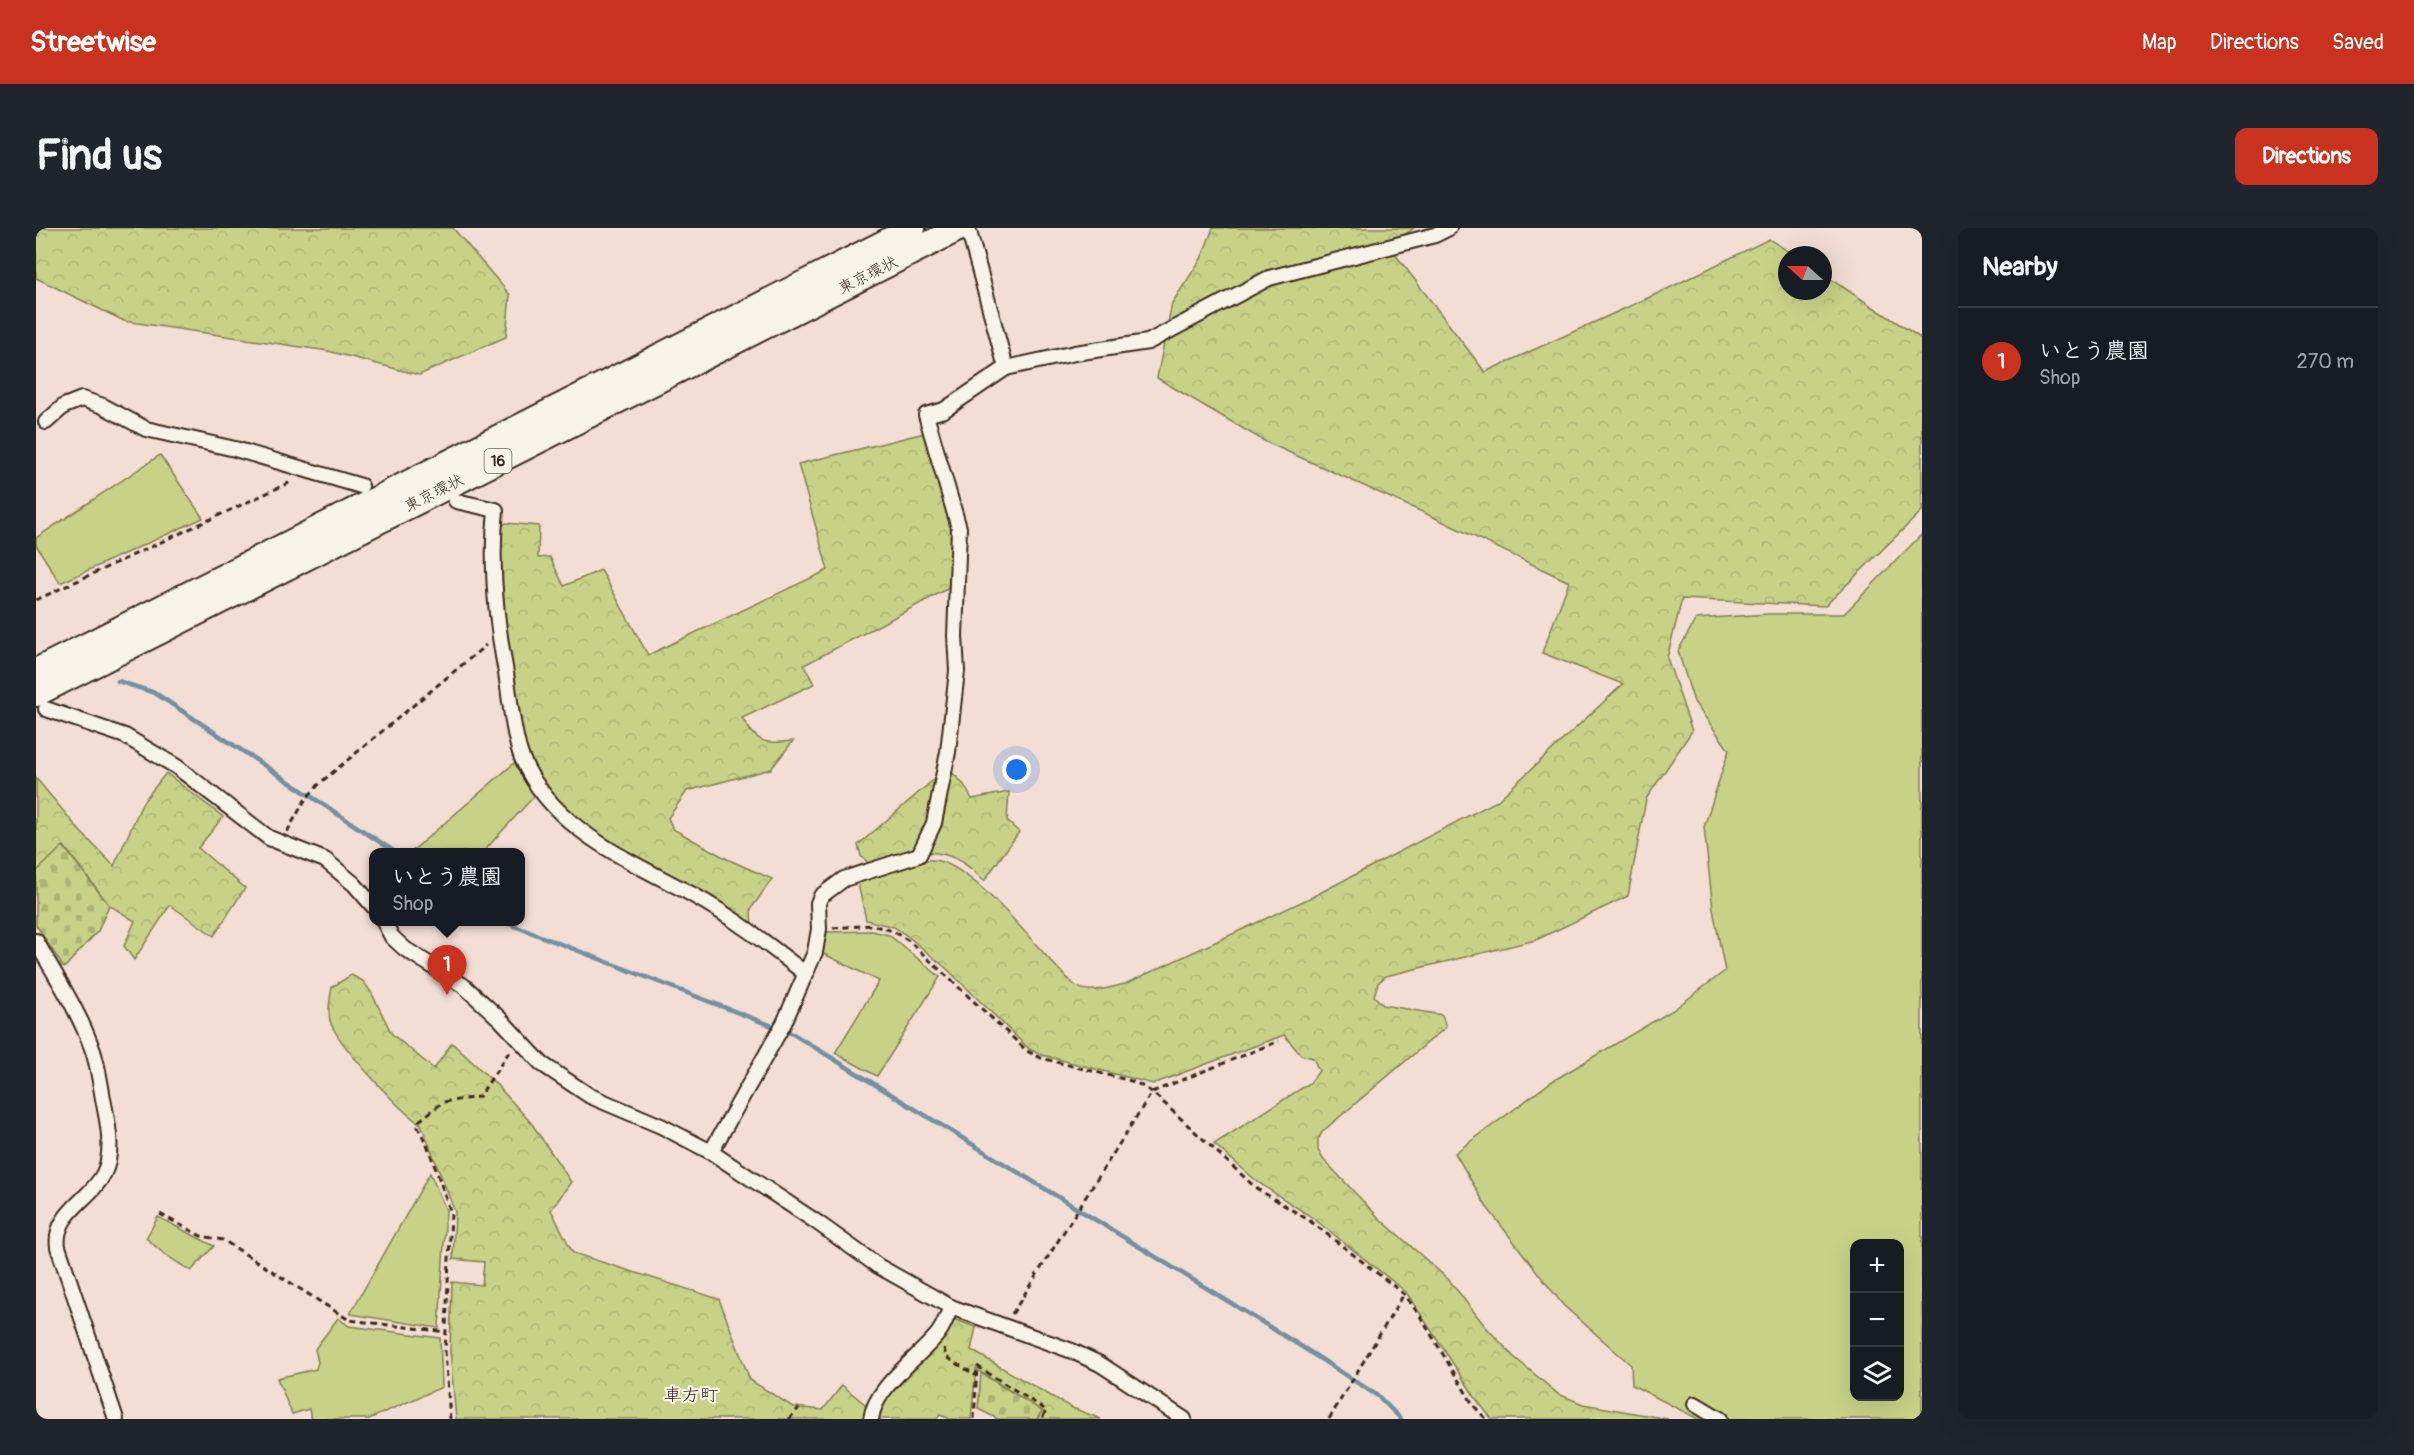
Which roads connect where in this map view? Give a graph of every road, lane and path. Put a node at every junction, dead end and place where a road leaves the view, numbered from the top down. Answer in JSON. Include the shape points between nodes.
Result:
{"nodes":[{"id":1,"x":913,"y":228,"type":"edge"},
{"id":2,"x":960,"y":228,"type":"edge"},
{"id":3,"x":968,"y":228,"type":"edge"},
{"id":4,"x":1449,"y":228,"type":"edge"},
{"id":5,"x":1006,"y":368,"type":"junction"},
{"id":6,"x":46,"y":422,"type":"dead end"},
{"id":7,"x":314,"y":472,"type":"junction"},
{"id":8,"x":361,"y":486,"type":"dead end"},
{"id":9,"x":456,"y":501,"type":"dead end"},
{"id":10,"x":36,"y":600,"type":"edge"},
{"id":11,"x":499,"y":633,"type":"junction"},
{"id":12,"x":36,"y":671,"type":"edge"},
{"id":13,"x":41,"y":702,"type":"edge"},
{"id":14,"x":280,"y":843,"type":"junction"},
{"id":15,"x":369,"y":901,"type":"edge"},
{"id":16,"x":386,"y":926,"type":"edge"},
{"id":17,"x":819,"y":929,"type":"junction"},
{"id":18,"x":36,"y":941,"type":"edge"},
{"id":19,"x":806,"y":974,"type":"junction"},
{"id":20,"x":517,"y":1040,"type":"junction"},
{"id":21,"x":1279,"y":1041,"type":"dead end"},
{"id":22,"x":1152,"y":1092,"type":"junction"},
{"id":23,"x":711,"y":1152,"type":"junction"},
{"id":24,"x":159,"y":1214,"type":"dead end"},
{"id":25,"x":1404,"y":1294,"type":"junction"},
{"id":26,"x":951,"y":1307,"type":"junction"},
{"id":27,"x":1005,"y":1326,"type":"junction"},
{"id":28,"x":446,"y":1332,"type":"junction"},
{"id":29,"x":933,"y":1340,"type":"junction"},
{"id":30,"x":977,"y":1376,"type":"junction"},
{"id":31,"x":1695,"y":1404,"type":"dead end"},
{"id":32,"x":799,"y":1408,"type":"dead end"},
{"id":33,"x":116,"y":1419,"type":"edge"},
{"id":34,"x":450,"y":1419,"type":"edge"},
{"id":35,"x":789,"y":1419,"type":"edge"},
{"id":36,"x":871,"y":1419,"type":"edge"},
{"id":37,"x":974,"y":1419,"type":"edge"},
{"id":38,"x":1042,"y":1419,"type":"edge"},
{"id":39,"x":1184,"y":1419,"type":"edge"},
{"id":40,"x":1329,"y":1419,"type":"edge"},
{"id":41,"x":1486,"y":1419,"type":"edge"},
{"id":42,"x":1720,"y":1419,"type":"edge"}],
"edges":[{"from":1,"to":12,"type":"highway","name":"東京環状","number":"16"},
{"from":2,"to":13,"type":"highway","name":"東京環状","number":"16"},
{"from":3,"to":5,"type":"street"},
{"from":4,"to":5,"type":"street","via":[[1269,278],[1148,342]]},
{"from":5,"to":17,"type":"street","via":[[944,410],[926,415],[959,528],[954,711],[934,823],[919,855],[844,879],[821,897]]},
{"from":6,"to":7,"type":"street","via":[[64,406],[82,399],[146,429]]},
{"from":7,"to":8,"type":"street"},
{"from":7,"to":10,"type":"path"},
{"from":9,"to":11,"type":"street","via":[[496,510],[493,537]]},
{"from":11,"to":14,"type":"path","via":[[320,783],[305,800]]},
{"from":11,"to":19,"type":"street","via":[[522,758],[541,790],[570,821],[605,848],[723,914]]},
{"from":13,"to":14,"type":"street","via":[[132,740],[177,767]]},
{"from":14,"to":15,"type":"street","via":[[325,860]]},
{"from":16,"to":20,"type":"street","via":[[405,949],[464,986]]},
{"from":17,"to":19,"type":"street"},
{"from":17,"to":22,"type":"path","via":[[872,925],[892,931],[909,940],[1027,1051],[1135,1082]]},
{"from":18,"to":33,"type":"street","via":[[73,1005],[93,1052],[108,1125],[109,1158],[105,1170],[99,1182],[60,1224],[56,1235]]},
{"from":19,"to":23,"type":"street","via":[[777,1038]]},
{"from":20,"to":23,"type":"street","via":[[542,1064],[590,1096]]},
{"from":20,"to":28,"type":"path","via":[[479,1097],[443,1102],[419,1120],[418,1127],[451,1213]]},
{"from":21,"to":22,"type":"path"},
{"from":22,"to":25,"type":"path","via":[[1256,1188],[1310,1221]]},
{"from":22,"to":27,"type":"path"},
{"from":23,"to":26,"type":"street","via":[[878,1266]]},
{"from":24,"to":28,"type":"path","via":[[201,1236],[223,1240],[349,1320]]},
{"from":25,"to":40,"type":"path"},
{"from":25,"to":41,"type":"path"},
{"from":26,"to":27,"type":"street"},
{"from":26,"to":29,"type":"street"},
{"from":27,"to":39,"type":"street","via":[[1100,1364]]},
{"from":28,"to":34,"type":"path"},
{"from":29,"to":30,"type":"path","via":[[944,1345],[946,1357]]},
{"from":29,"to":36,"type":"street","via":[[878,1398]]},
{"from":30,"to":37,"type":"path"},
{"from":30,"to":38,"type":"path","via":[[977,1366],[1046,1410]]},
{"from":31,"to":42,"type":"street"},
{"from":32,"to":35,"type":"path"}]}
